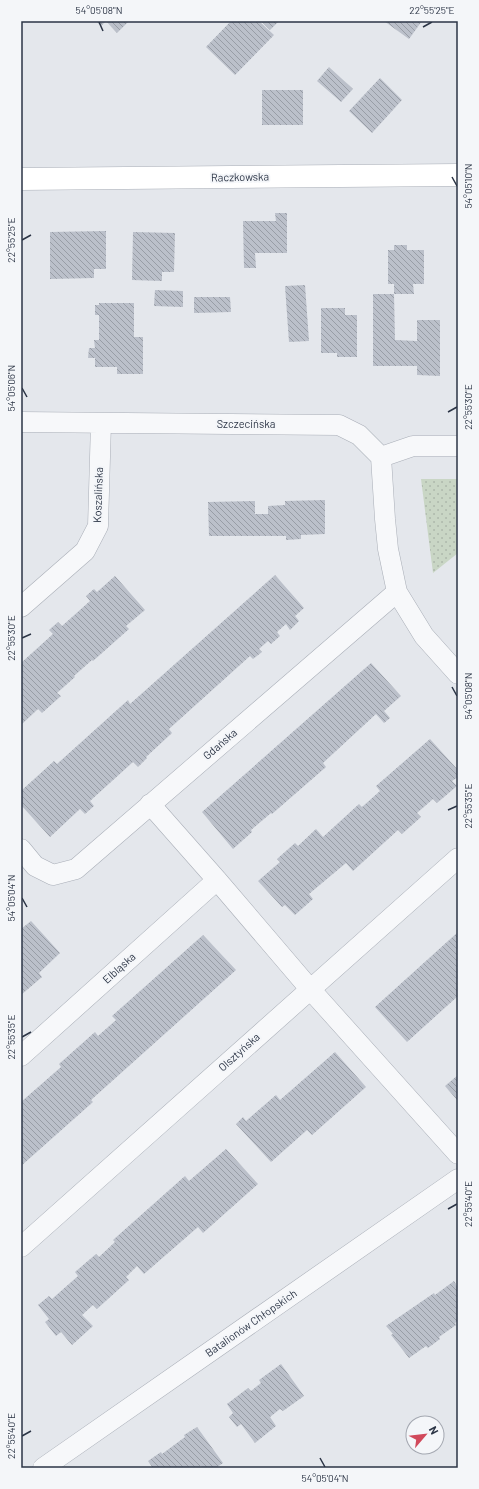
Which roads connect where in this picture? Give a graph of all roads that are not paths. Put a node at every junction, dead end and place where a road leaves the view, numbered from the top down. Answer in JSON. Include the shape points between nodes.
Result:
{"nodes":[{"id":1,"x":458,"y":175,"type":"edge"},
{"id":2,"x":21,"y":179,"type":"edge"},
{"id":3,"x":21,"y":422,"type":"edge"},
{"id":4,"x":101,"y":423,"type":"junction"},
{"id":5,"x":458,"y":446,"type":"edge"},
{"id":6,"x":381,"y":457,"type":"junction"},
{"id":7,"x":397,"y":592,"type":"junction"},
{"id":8,"x":21,"y":607,"type":"edge"},
{"id":9,"x":458,"y":674,"type":"edge"},
{"id":10,"x":150,"y":804,"type":"junction"},
{"id":11,"x":21,"y":849,"type":"edge"},
{"id":12,"x":458,"y":858,"type":"edge"},
{"id":13,"x":217,"y":880,"type":"junction"},
{"id":14,"x":310,"y":989,"type":"junction"},
{"id":15,"x":21,"y":1056,"type":"edge"},
{"id":16,"x":458,"y":1154,"type":"edge"},
{"id":17,"x":458,"y":1179,"type":"edge"},
{"id":18,"x":21,"y":1247,"type":"edge"},
{"id":19,"x":43,"y":1468,"type":"edge"}],
"edges":[{"from":1,"to":2,"type":"street","name":"Raczkowska"},
{"from":3,"to":4,"type":"street","name":"Szczecińska"},
{"from":4,"to":6,"type":"street","name":"Szczecińska","via":[[339,425],[359,435]]},
{"from":4,"to":8,"type":"street","name":"Koszalińska","via":[[98,526],[85,551]]},
{"from":5,"to":6,"type":"street","via":[[413,446]]},
{"from":6,"to":7,"type":"street","via":[[388,549]]},
{"from":7,"to":9,"type":"street","via":[[424,636]]},
{"from":7,"to":10,"type":"street","name":"Gdańska"},
{"from":10,"to":11,"type":"street","name":"Gdańska","via":[[76,869],[54,875],[36,866]]},
{"from":10,"to":13,"type":"street"},
{"from":12,"to":14,"type":"street","name":"Olsztyńska"},
{"from":13,"to":14,"type":"street"},
{"from":13,"to":15,"type":"street","name":"Elbląska"},
{"from":14,"to":16,"type":"street"},
{"from":14,"to":18,"type":"street","name":"Olsztyńska"},
{"from":17,"to":19,"type":"street","name":"Batalionów Chłopskich"}]}
